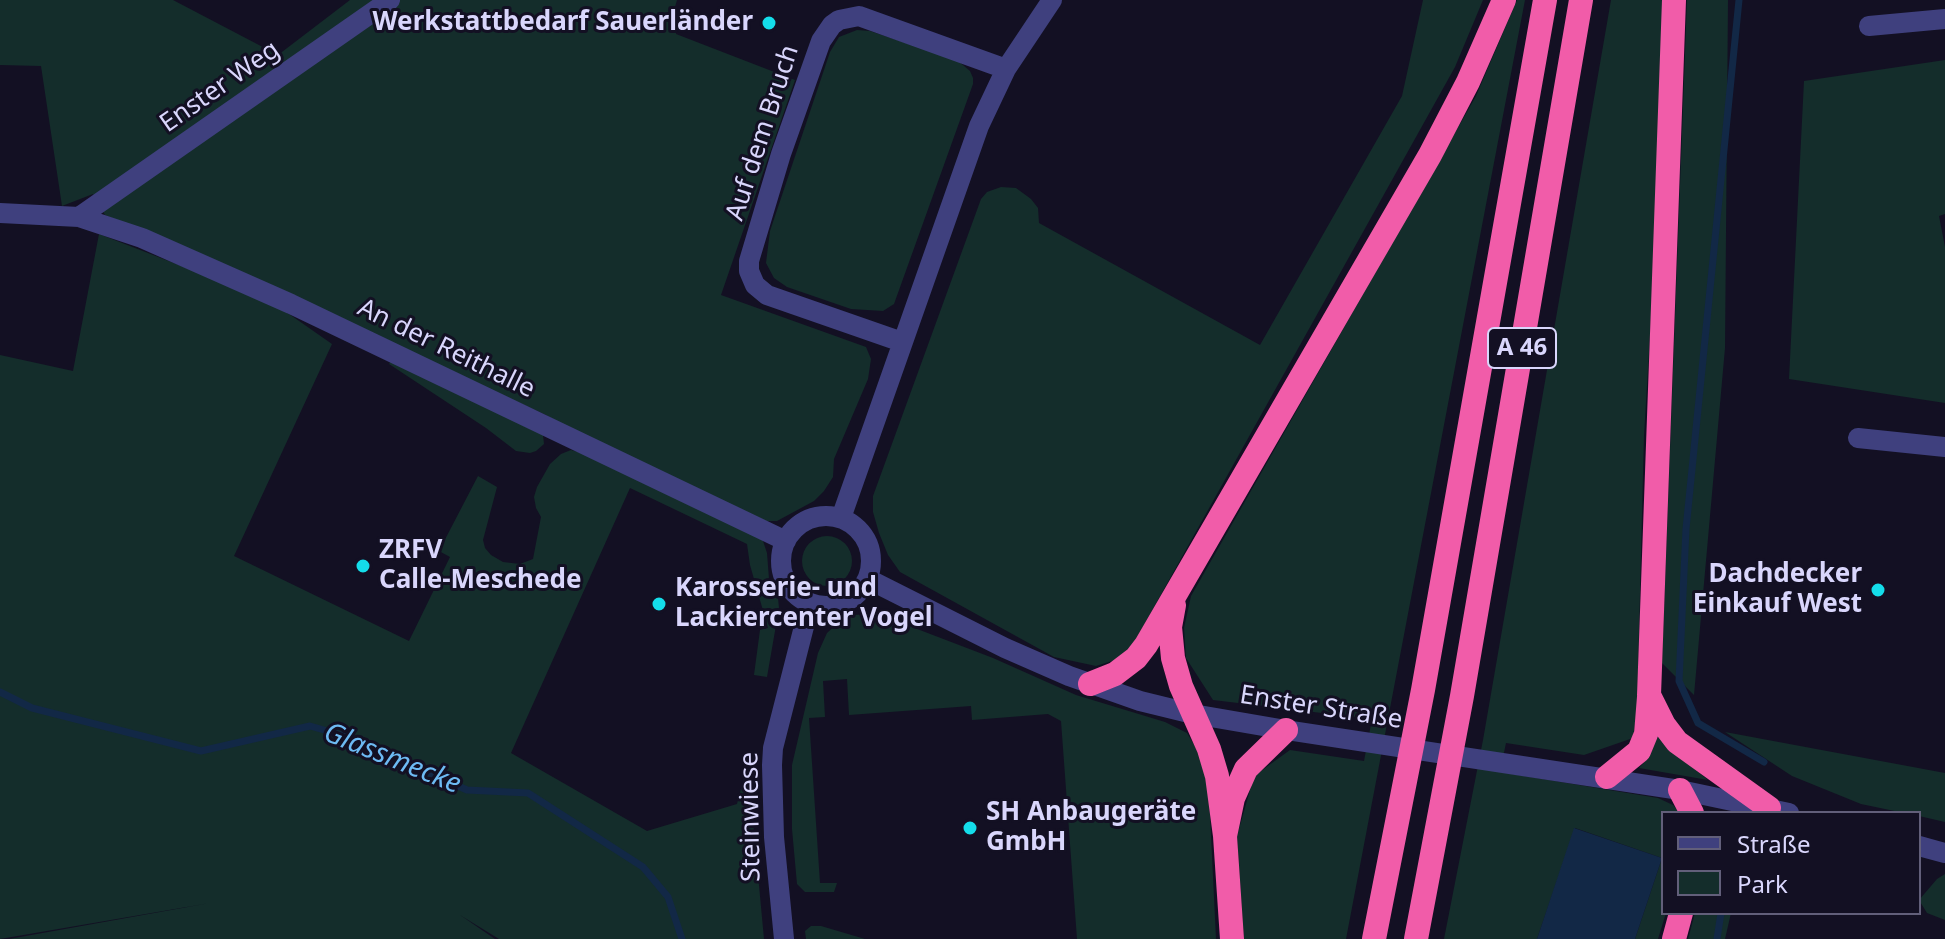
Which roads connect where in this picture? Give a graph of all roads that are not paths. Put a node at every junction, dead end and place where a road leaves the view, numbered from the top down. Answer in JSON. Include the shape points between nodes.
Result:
{"nodes":[{"id":1,"x":390,"y":0,"type":"edge"},
{"id":2,"x":1052,"y":0,"type":"edge"},
{"id":3,"x":1504,"y":0,"type":"edge"},
{"id":4,"x":1545,"y":0,"type":"edge"},
{"id":5,"x":1581,"y":0,"type":"edge"},
{"id":6,"x":1674,"y":0,"type":"edge"},
{"id":7,"x":1945,"y":19,"type":"edge"},
{"id":8,"x":1869,"y":26,"type":"dead end"},
{"id":9,"x":1006,"y":69,"type":"junction"},
{"id":10,"x":0,"y":213,"type":"edge"},
{"id":11,"x":79,"y":217,"type":"junction"},
{"id":12,"x":902,"y":342,"type":"junction"},
{"id":13,"x":1858,"y":438,"type":"dead end"},
{"id":14,"x":1945,"y":447,"type":"edge"},
{"id":15,"x":841,"y":518,"type":"junction"},
{"id":16,"x":786,"y":541,"type":"junction"},
{"id":17,"x":868,"y":579,"type":"junction"},
{"id":18,"x":1175,"y":595,"type":"junction"},
{"id":19,"x":810,"y":603,"type":"junction"},
{"id":20,"x":1090,"y":684,"type":"junction"},
{"id":21,"x":1649,"y":695,"type":"junction"},
{"id":22,"x":1193,"y":714,"type":"junction"},
{"id":23,"x":1286,"y":730,"type":"junction"},
{"id":24,"x":1607,"y":777,"type":"junction"},
{"id":25,"x":1680,"y":790,"type":"junction"},
{"id":26,"x":1691,"y":811,"type":"edge"},
{"id":27,"x":1779,"y":811,"type":"edge"},
{"id":28,"x":1225,"y":836,"type":"junction"},
{"id":29,"x":1921,"y":847,"type":"edge"},
{"id":30,"x":1945,"y":853,"type":"edge"},
{"id":31,"x":1680,"y":915,"type":"edge"},
{"id":32,"x":784,"y":939,"type":"edge"},
{"id":33,"x":1232,"y":939,"type":"edge"},
{"id":34,"x":1374,"y":939,"type":"edge"},
{"id":35,"x":1416,"y":939,"type":"edge"},
{"id":36,"x":1674,"y":939,"type":"edge"}],
"edges":[{"from":1,"to":11,"type":"street","name":"Enster Weg"},
{"from":2,"to":9,"type":"street"},
{"from":3,"to":18,"type":"highway","via":[[1430,155]]},
{"from":4,"to":34,"type":"highway","number":"A 46"},
{"from":5,"to":35,"type":"highway","number":"A 46"},
{"from":6,"to":21,"type":"highway"},
{"from":7,"to":8,"type":"street"},
{"from":9,"to":12,"type":"street","via":[[969,150]]},
{"from":9,"to":12,"type":"street","name":"Auf dem Bruch","via":[[859,16],[839,20],[821,41],[781,154],[749,271],[767,295]]},
{"from":10,"to":11,"type":"street","name":"An der Reithalle"},
{"from":11,"to":16,"type":"street","name":"An der Reithalle","via":[[142,238],[291,304]]},
{"from":12,"to":15,"type":"street"},
{"from":13,"to":14,"type":"street"},
{"from":15,"to":16,"type":"street","via":[[813,517]]},
{"from":15,"to":17,"type":"street","via":[[864,535],[870,548]]},
{"from":16,"to":19,"type":"street","via":[[783,574],[790,588]]},
{"from":17,"to":19,"type":"street","via":[[847,602]]},
{"from":17,"to":20,"type":"street","name":"Enster Straße"},
{"from":18,"to":20,"type":"highway","via":[[1136,658]]},
{"from":18,"to":22,"type":"highway","via":[[1170,643]]},
{"from":19,"to":32,"type":"street","name":"Steinwiese","via":[[773,756]]},
{"from":20,"to":22,"type":"street","name":"Enster Straße"},
{"from":21,"to":24,"type":"highway","via":[[1643,743]]},
{"from":21,"to":27,"type":"highway","via":[[1677,742]]},
{"from":22,"to":23,"type":"street","name":"Enster Straße"},
{"from":22,"to":28,"type":"highway","via":[[1217,776]]},
{"from":23,"to":24,"type":"street","name":"Enster Straße"},
{"from":23,"to":28,"type":"highway","via":[[1238,781]]},
{"from":24,"to":25,"type":"street","name":"Enster Straße"},
{"from":25,"to":26,"type":"highway"},
{"from":25,"to":27,"type":"street","name":"Enster Straße"},
{"from":28,"to":33,"type":"highway"},
{"from":29,"to":30,"type":"street"},
{"from":31,"to":36,"type":"highway"}]}
